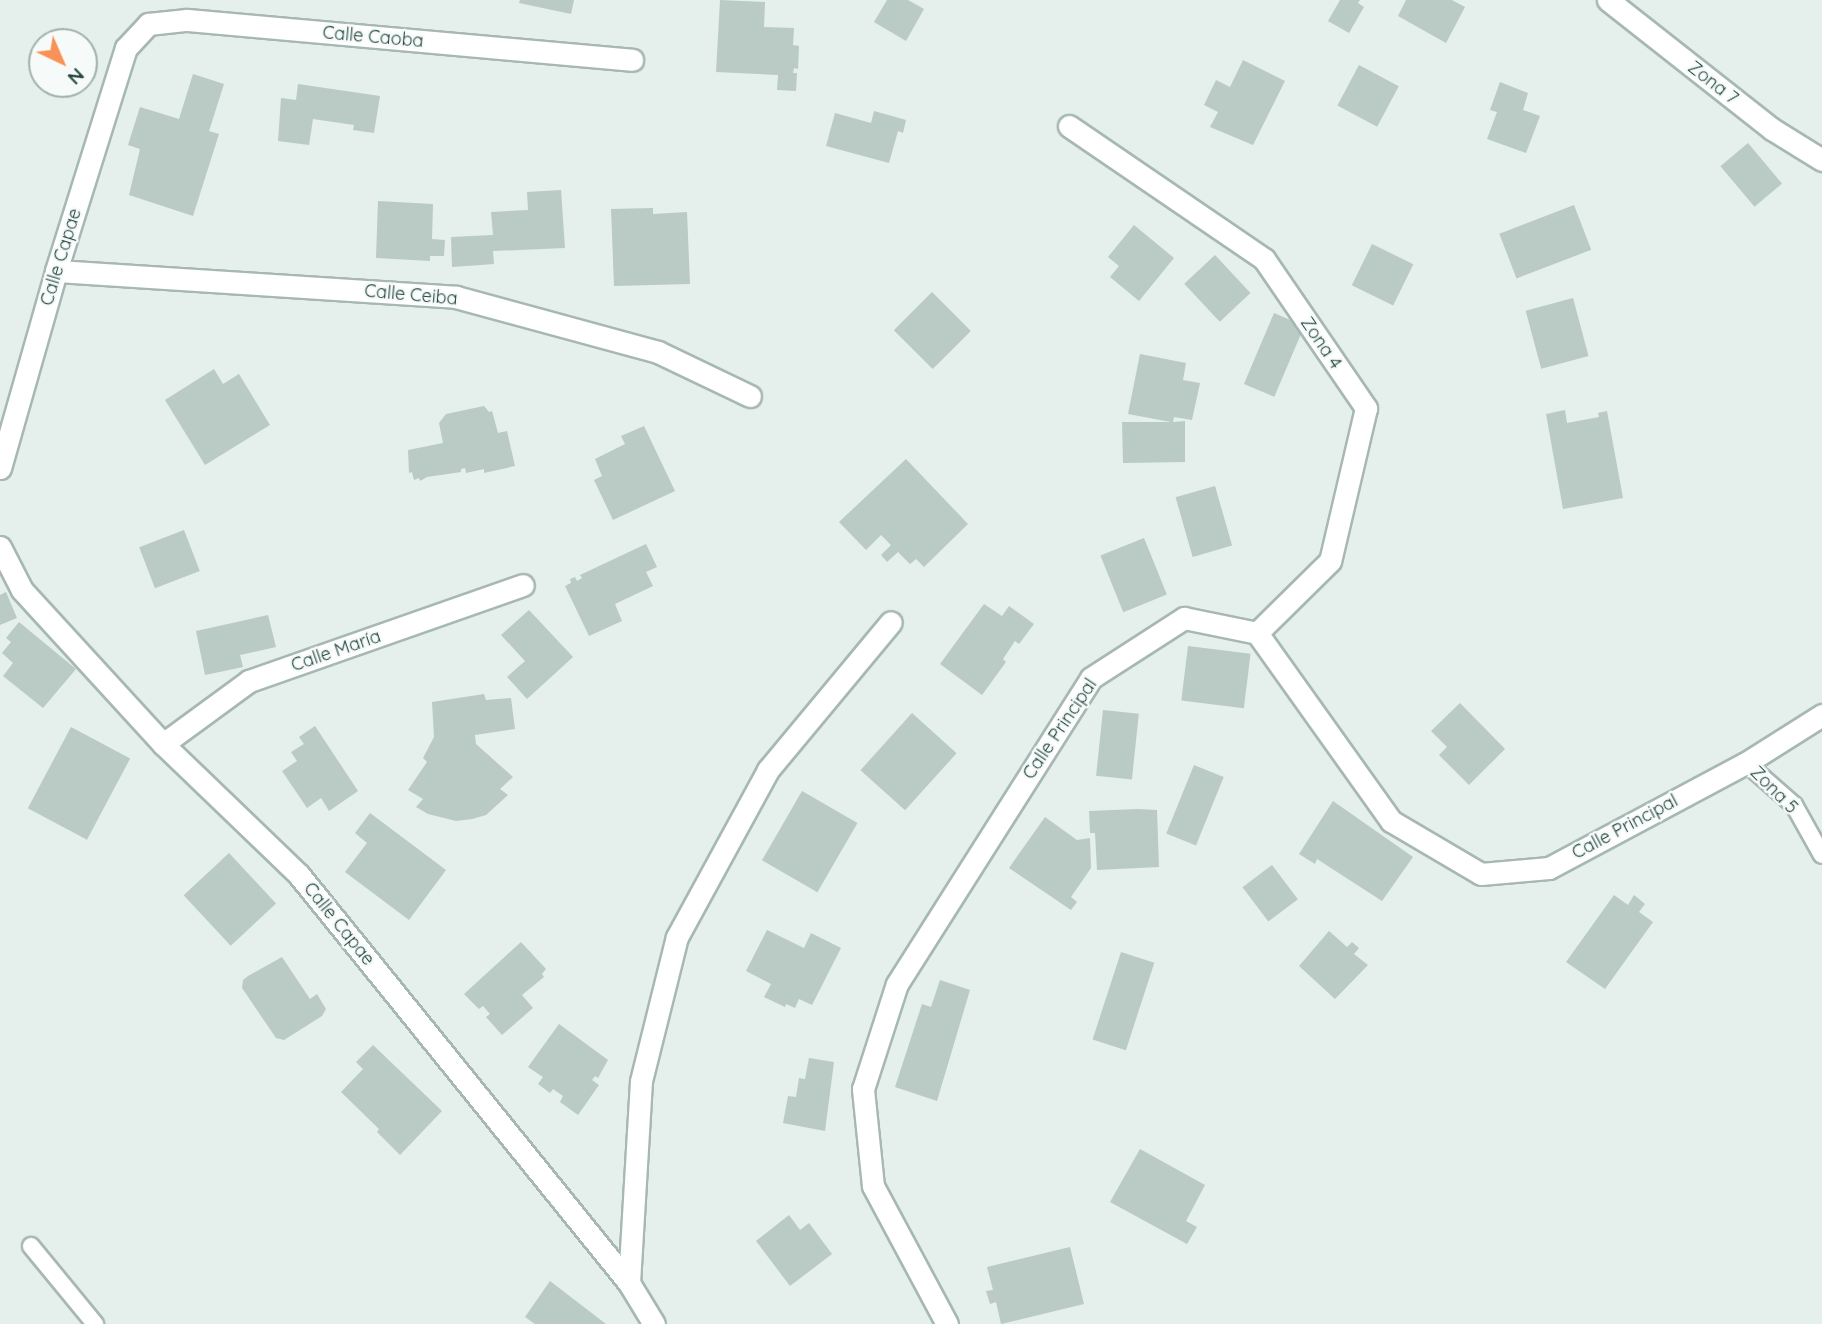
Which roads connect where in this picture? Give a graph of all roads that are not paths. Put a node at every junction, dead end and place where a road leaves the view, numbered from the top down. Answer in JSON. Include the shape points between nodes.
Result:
{"nodes":[{"id":1,"x":1608,"y":0,"type":"edge"},
{"id":2,"x":126,"y":48,"type":"joint"},
{"id":3,"x":632,"y":60,"type":"dead end"},
{"id":4,"x":1069,"y":126,"type":"dead end"},
{"id":5,"x":1822,"y":160,"type":"edge"},
{"id":6,"x":56,"y":271,"type":"junction"},
{"id":7,"x":750,"y":396,"type":"dead end"},
{"id":8,"x":0,"y":468,"type":"edge"},
{"id":9,"x":0,"y":547,"type":"edge"},
{"id":10,"x":523,"y":585,"type":"dead end"},
{"id":11,"x":891,"y":622,"type":"dead end"},
{"id":12,"x":1257,"y":633,"type":"junction"},
{"id":13,"x":1822,"y":715,"type":"edge"},
{"id":14,"x":163,"y":744,"type":"junction"},
{"id":15,"x":1746,"y":763,"type":"junction"},
{"id":16,"x":1822,"y":855,"type":"edge"},
{"id":17,"x":31,"y":1246,"type":"dead end"},
{"id":18,"x":629,"y":1283,"type":"junction"},
{"id":19,"x":95,"y":1324,"type":"edge"},
{"id":20,"x":654,"y":1324,"type":"edge"},
{"id":21,"x":947,"y":1324,"type":"edge"}],
"edges":[{"from":1,"to":5,"type":"street","name":"Zona 7","via":[[1772,129]]},
{"from":2,"to":3,"type":"street","name":"Calle Caoba","via":[[148,24],[187,20]]},
{"from":2,"to":6,"type":"street","name":"Calle Capae"},
{"from":4,"to":12,"type":"street","name":"Zona 4","via":[[1264,259],[1366,408],[1330,561]]},
{"from":6,"to":7,"type":"street","name":"Calle Ceiba","via":[[456,297],[658,352]]},
{"from":6,"to":8,"type":"street","name":"Calle Capae"},
{"from":9,"to":14,"type":"street","name":"Calle Capae","via":[[22,590]]},
{"from":10,"to":14,"type":"street","name":"Calle María","via":[[249,681]]},
{"from":11,"to":18,"type":"street","via":[[768,770],[677,937],[641,1081]]},
{"from":12,"to":15,"type":"street","name":"Calle Principal","via":[[1391,821],[1481,874],[1549,868]]},
{"from":12,"to":21,"type":"street","name":"Calle Principal","via":[[1184,618],[1090,677],[897,984],[863,1089],[873,1186]]},
{"from":13,"to":15,"type":"street","name":"Calle Principal"},
{"from":14,"to":18,"type":"street","name":"Calle Capae","via":[[299,875]]},
{"from":15,"to":16,"type":"lane","name":"Zona 5","via":[[1794,805]]},
{"from":17,"to":19,"type":"lane"},
{"from":18,"to":20,"type":"street","name":"Calle Capae"}]}
